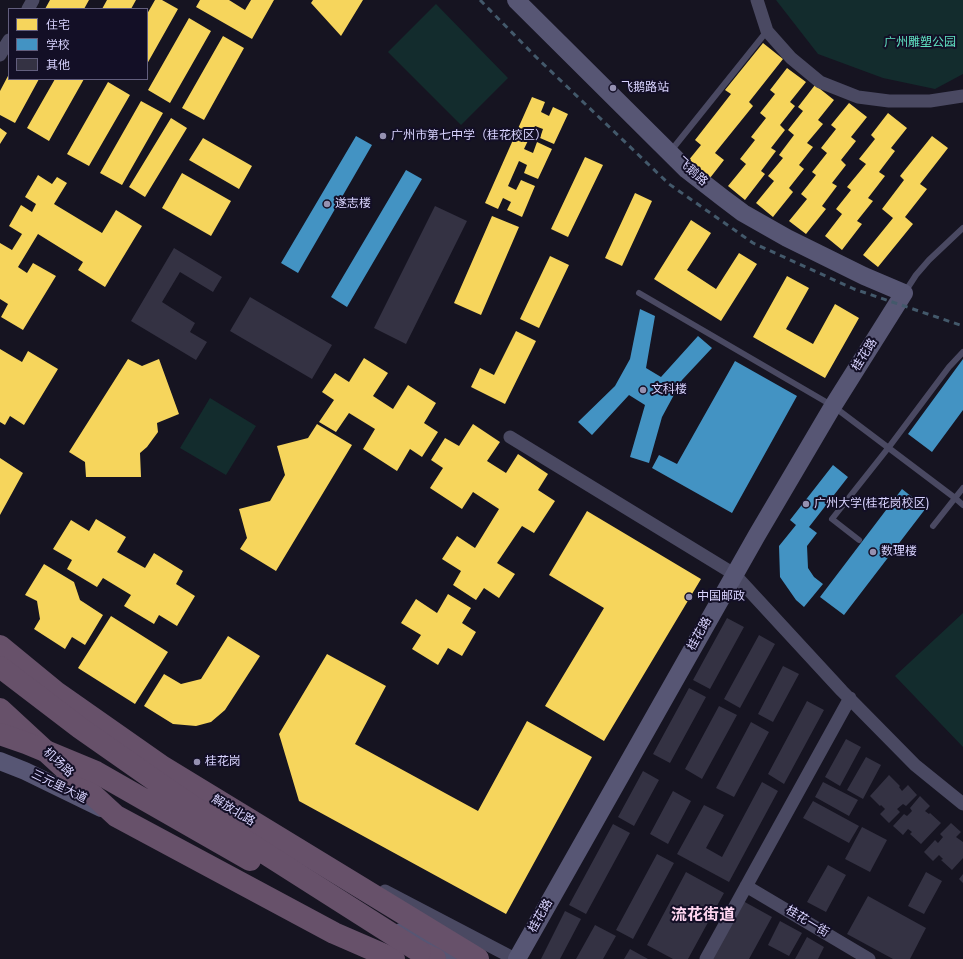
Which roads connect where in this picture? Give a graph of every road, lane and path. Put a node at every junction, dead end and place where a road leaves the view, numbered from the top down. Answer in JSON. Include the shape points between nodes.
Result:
{"nodes":[{"id":1,"x":516,"y":0,"type":"edge"},
{"id":2,"x":757,"y":0,"type":"edge"},
{"id":3,"x":767,"y":31,"type":"junction"},
{"id":4,"x":8,"y":42,"type":"edge"},
{"id":5,"x":0,"y":55,"type":"edge"},
{"id":6,"x":963,"y":96,"type":"edge"},
{"id":7,"x":670,"y":152,"type":"junction"},
{"id":8,"x":963,"y":228,"type":"edge"},
{"id":9,"x":639,"y":293,"type":"dead end"},
{"id":10,"x":904,"y":293,"type":"junction"},
{"id":11,"x":963,"y":352,"type":"edge"},
{"id":12,"x":833,"y":406,"type":"junction"},
{"id":13,"x":510,"y":438,"type":"dead end"},
{"id":14,"x":889,"y":448,"type":"junction"},
{"id":15,"x":963,"y":488,"type":"edge"},
{"id":16,"x":955,"y":498,"type":"junction"},
{"id":17,"x":963,"y":505,"type":"edge"},
{"id":18,"x":933,"y":526,"type":"dead end"},
{"id":19,"x":859,"y":540,"type":"dead end"},
{"id":20,"x":734,"y":574,"type":"junction"},
{"id":21,"x":0,"y":646,"type":"edge"},
{"id":22,"x":0,"y":667,"type":"edge"},
{"id":23,"x":850,"y":698,"type":"junction"},
{"id":24,"x":0,"y":709,"type":"edge"},
{"id":25,"x":0,"y":734,"type":"edge"},
{"id":26,"x":141,"y":752,"type":"junction"},
{"id":27,"x":0,"y":761,"type":"edge"},
{"id":28,"x":963,"y":804,"type":"edge"},
{"id":29,"x":236,"y":812,"type":"junction"},
{"id":30,"x":116,"y":816,"type":"junction"},
{"id":31,"x":232,"y":840,"type":"dead end"},
{"id":32,"x":746,"y":886,"type":"junction"},
{"id":33,"x":373,"y":953,"type":"edge"},
{"id":34,"x":428,"y":956,"type":"edge"},
{"id":35,"x":394,"y":959,"type":"edge"},
{"id":36,"x":473,"y":959,"type":"edge"},
{"id":37,"x":478,"y":959,"type":"edge"},
{"id":38,"x":516,"y":959,"type":"edge"},
{"id":39,"x":706,"y":959,"type":"edge"},
{"id":40,"x":869,"y":959,"type":"edge"}],
"edges":[{"from":1,"to":7,"type":"street","name":"飞鹅路"},
{"from":2,"to":3,"type":"street"},
{"from":3,"to":6,"type":"street","via":[[791,58],[820,82],[858,97],[889,101],[923,101]]},
{"from":3,"to":7,"type":"lane"},
{"from":4,"to":5,"type":"street"},
{"from":7,"to":10,"type":"street","name":"飞鹅路","via":[[703,183],[749,216],[787,238]]},
{"from":8,"to":10,"type":"lane","via":[[929,260]]},
{"from":9,"to":12,"type":"lane"},
{"from":10,"to":12,"type":"street","name":"桂花路"},
{"from":11,"to":14,"type":"lane"},
{"from":12,"to":14,"type":"lane"},
{"from":12,"to":20,"type":"street","name":"桂花路"},
{"from":13,"to":20,"type":"street"},
{"from":14,"to":16,"type":"lane"},
{"from":14,"to":19,"type":"lane","via":[[832,520]]},
{"from":15,"to":16,"type":"lane"},
{"from":16,"to":17,"type":"lane"},
{"from":16,"to":18,"type":"lane"},
{"from":20,"to":23,"type":"street"},
{"from":20,"to":38,"type":"street","name":"桂花路"},
{"from":21,"to":26,"type":"highway","name":"解放北路","via":[[56,692]]},
{"from":22,"to":34,"type":"highway","bridge":true,"via":[[80,728],[180,798]]},
{"from":23,"to":28,"type":"street","via":[[915,765]]},
{"from":23,"to":32,"type":"street"},
{"from":24,"to":30,"type":"highway","name":"机场路"},
{"from":25,"to":34,"type":"highway","bridge":true,"via":[[96,772],[300,888]]},
{"from":26,"to":29,"type":"highway","name":"解放北路"},
{"from":26,"to":30,"type":"highway","via":[[126,757],[117,769],[113,782]]},
{"from":27,"to":30,"type":"street","name":"三元里大道","via":[[58,786]]},
{"from":29,"to":37,"type":"highway","name":"解放北路"},
{"from":29,"to":38,"type":"street"},
{"from":30,"to":33,"type":"highway"},
{"from":31,"to":36,"type":"street","via":[[373,919],[409,936]]},
{"from":32,"to":39,"type":"street"},
{"from":32,"to":40,"type":"street","name":"桂花一街"},
{"from":33,"to":35,"type":"highway"}]}
